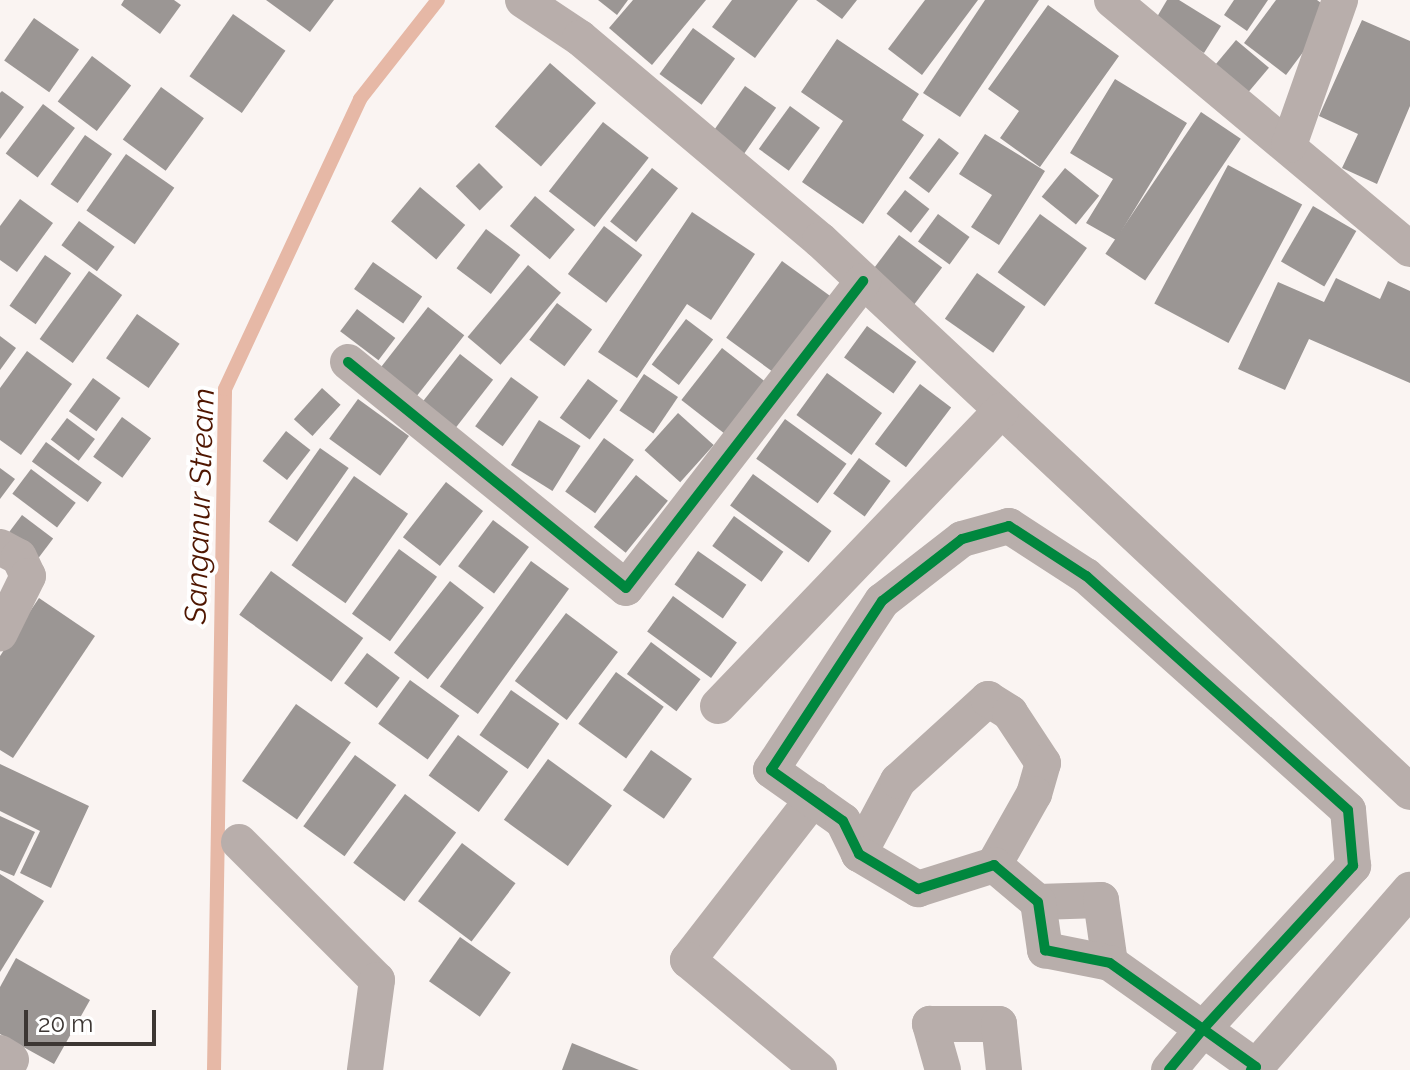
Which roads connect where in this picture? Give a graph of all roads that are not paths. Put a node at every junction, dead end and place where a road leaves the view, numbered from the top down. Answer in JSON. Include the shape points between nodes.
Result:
{"nodes":[{"id":1,"x":523,"y":0,"type":"edge"},
{"id":2,"x":1112,"y":0,"type":"edge"},
{"id":3,"x":1340,"y":0,"type":"edge"},
{"id":4,"x":1289,"y":145,"type":"junction"},
{"id":5,"x":1410,"y":249,"type":"edge"},
{"id":6,"x":863,"y":281,"type":"junction"},
{"id":7,"x":348,"y":362,"type":"dead end"},
{"id":8,"x":1001,"y":411,"type":"junction"},
{"id":9,"x":0,"y":547,"type":"edge"},
{"id":10,"x":0,"y":633,"type":"edge"},
{"id":11,"x":718,"y":706,"type":"dead end"},
{"id":12,"x":1410,"y":792,"type":"edge"},
{"id":13,"x":813,"y":799,"type":"junction"},
{"id":14,"x":239,"y":842,"type":"dead end"},
{"id":15,"x":859,"y":854,"type":"junction"},
{"id":16,"x":994,"y":865,"type":"junction"},
{"id":17,"x":1410,"y":890,"type":"edge"},
{"id":18,"x":1038,"y":902,"type":"junction"},
{"id":19,"x":1110,"y":963,"type":"junction"},
{"id":20,"x":1203,"y":1029,"type":"junction"},
{"id":21,"x":1255,"y":1069,"type":"edge"},
{"id":22,"x":365,"y":1070,"type":"edge"},
{"id":23,"x":819,"y":1070,"type":"edge"},
{"id":24,"x":943,"y":1070,"type":"edge"},
{"id":25,"x":1004,"y":1070,"type":"edge"},
{"id":26,"x":1169,"y":1070,"type":"edge"}],
"edges":[{"from":1,"to":6,"type":"street","via":[[580,38]]},
{"from":2,"to":4,"type":"street"},
{"from":3,"to":4,"type":"street"},
{"from":4,"to":5,"type":"street"},
{"from":6,"to":7,"type":"street","via":[[626,588]]},
{"from":6,"to":8,"type":"street"},
{"from":8,"to":11,"type":"street"},
{"from":8,"to":12,"type":"street"},
{"from":9,"to":10,"type":"street","via":[[19,557],[28,576]]},
{"from":13,"to":15,"type":"street","via":[[843,821]]},
{"from":13,"to":20,"type":"street","via":[[771,770],[882,601],[962,539],[1009,526],[1086,576],[1348,810],[1353,866]]},
{"from":13,"to":23,"type":"street","via":[[688,960]]},
{"from":14,"to":22,"type":"street","via":[[377,980]]},
{"from":15,"to":16,"type":"street","via":[[918,889]]},
{"from":15,"to":16,"type":"street","via":[[898,781],[988,699],[1010,713],[1043,763],[1034,794]]},
{"from":16,"to":18,"type":"street"},
{"from":17,"to":21,"type":"street"},
{"from":18,"to":19,"type":"street","via":[[1045,950]]},
{"from":18,"to":19,"type":"street","via":[[1101,900]]},
{"from":19,"to":20,"type":"street"},
{"from":20,"to":21,"type":"street"},
{"from":20,"to":26,"type":"street"},
{"from":24,"to":25,"type":"street","via":[[930,1024],[999,1024]]}]}
